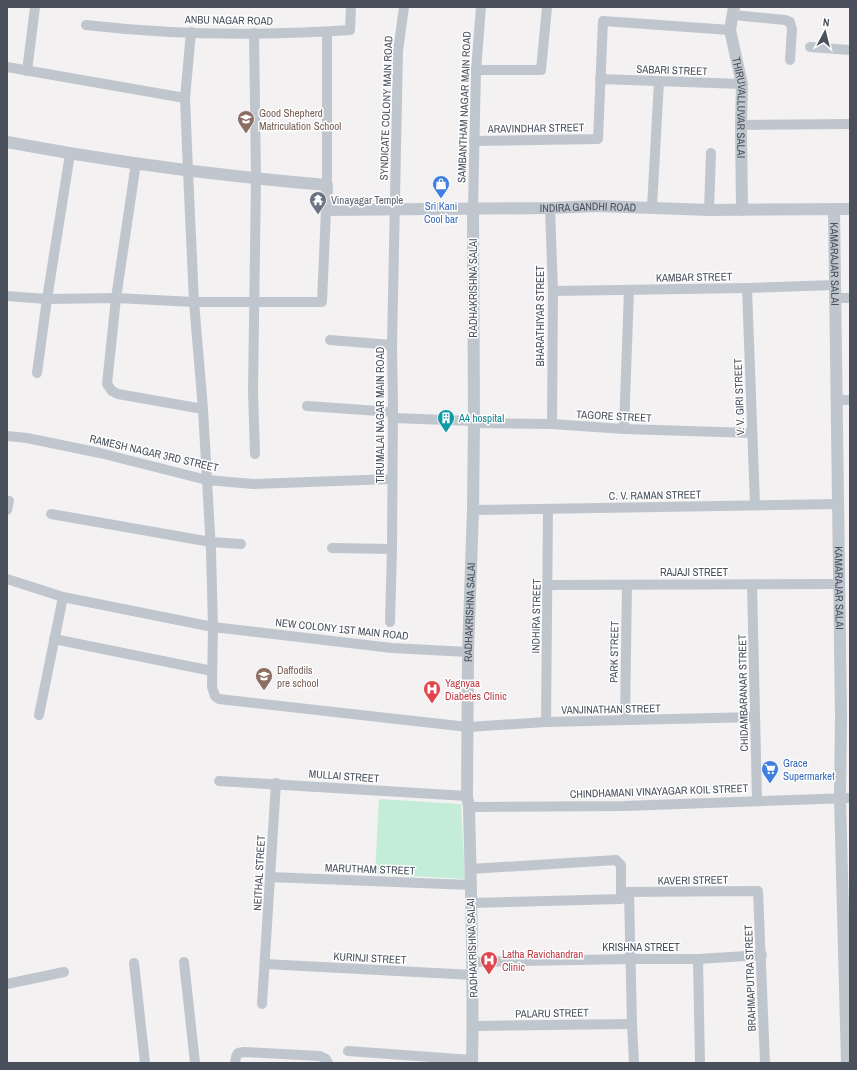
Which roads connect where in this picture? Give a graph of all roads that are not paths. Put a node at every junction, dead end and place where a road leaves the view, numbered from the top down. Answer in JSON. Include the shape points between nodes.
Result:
{"nodes":[{"id":1,"x":35,"y":7,"type":"edge"},
{"id":2,"x":351,"y":7,"type":"edge"},
{"id":3,"x":404,"y":7,"type":"edge"},
{"id":4,"x":481,"y":7,"type":"edge"},
{"id":5,"x":547,"y":7,"type":"edge"},
{"id":6,"x":733,"y":11,"type":"edge"},
{"id":7,"x":86,"y":25,"type":"dead end"},
{"id":8,"x":730,"y":30,"type":"junction"},
{"id":9,"x":191,"y":32,"type":"junction"},
{"id":10,"x":327,"y":32,"type":"junction"},
{"id":11,"x":254,"y":34,"type":"junction"},
{"id":12,"x":810,"y":47,"type":"dead end"},
{"id":13,"x":850,"y":50,"type":"edge"},
{"id":14,"x":790,"y":60,"type":"dead end"},
{"id":15,"x":7,"y":67,"type":"edge"},
{"id":16,"x":476,"y":70,"type":"junction"},
{"id":17,"x":27,"y":71,"type":"junction"},
{"id":18,"x":600,"y":79,"type":"junction"},
{"id":19,"x":659,"y":81,"type":"junction"},
{"id":20,"x":742,"y":84,"type":"junction"},
{"id":21,"x":185,"y":98,"type":"junction"},
{"id":22,"x":850,"y":124,"type":"edge"},
{"id":23,"x":741,"y":125,"type":"junction"},
{"id":24,"x":474,"y":141,"type":"junction"},
{"id":25,"x":7,"y":142,"type":"edge"},
{"id":26,"x":711,"y":153,"type":"dead end"},
{"id":27,"x":70,"y":154,"type":"junction"},
{"id":28,"x":136,"y":163,"type":"junction"},
{"id":29,"x":188,"y":170,"type":"junction"},
{"id":30,"x":256,"y":179,"type":"junction"},
{"id":31,"x":327,"y":185,"type":"junction"},
{"id":32,"x":652,"y":207,"type":"junction"},
{"id":33,"x":473,"y":208,"type":"junction"},
{"id":34,"x":550,"y":208,"type":"junction"},
{"id":35,"x":395,"y":209,"type":"junction"},
{"id":36,"x":834,"y":209,"type":"junction"},
{"id":37,"x":850,"y":209,"type":"edge"},
{"id":38,"x":326,"y":210,"type":"junction"},
{"id":39,"x":709,"y":210,"type":"junction"},
{"id":40,"x":742,"y":210,"type":"junction"},
{"id":41,"x":835,"y":285,"type":"junction"},
{"id":42,"x":747,"y":288,"type":"junction"},
{"id":43,"x":629,"y":290,"type":"junction"},
{"id":44,"x":553,"y":291,"type":"junction"},
{"id":45,"x":7,"y":296,"type":"edge"},
{"id":46,"x":116,"y":298,"type":"junction"},
{"id":47,"x":835,"y":298,"type":"junction"},
{"id":48,"x":850,"y":298,"type":"edge"},
{"id":49,"x":47,"y":299,"type":"junction"},
{"id":50,"x":194,"y":302,"type":"junction"},
{"id":51,"x":255,"y":302,"type":"junction"},
{"id":52,"x":330,"y":340,"type":"dead end"},
{"id":53,"x":392,"y":345,"type":"junction"},
{"id":54,"x":37,"y":373,"type":"dead end"},
{"id":55,"x":836,"y":400,"type":"junction"},
{"id":56,"x":850,"y":400,"type":"edge"},
{"id":57,"x":307,"y":406,"type":"dead end"},
{"id":58,"x":203,"y":410,"type":"junction"},
{"id":59,"x":393,"y":415,"type":"junction"},
{"id":60,"x":474,"y":422,"type":"junction"},
{"id":61,"x":552,"y":424,"type":"junction"},
{"id":62,"x":624,"y":429,"type":"junction"},
{"id":63,"x":752,"y":433,"type":"junction"},
{"id":64,"x":7,"y":436,"type":"edge"},
{"id":65,"x":255,"y":454,"type":"dead end"},
{"id":66,"x":392,"y":479,"type":"junction"},
{"id":67,"x":207,"y":480,"type":"junction"},
{"id":68,"x":838,"y":504,"type":"junction"},
{"id":69,"x":755,"y":505,"type":"junction"},
{"id":70,"x":548,"y":509,"type":"junction"},
{"id":71,"x":473,"y":510,"type":"junction"},
{"id":72,"x":51,"y":514,"type":"dead end"},
{"id":73,"x":211,"y":542,"type":"junction"},
{"id":74,"x":241,"y":544,"type":"dead end"},
{"id":75,"x":332,"y":548,"type":"dead end"},
{"id":76,"x":392,"y":550,"type":"junction"},
{"id":77,"x":7,"y":579,"type":"edge"},
{"id":78,"x":548,"y":584,"type":"junction"},
{"id":79,"x":627,"y":584,"type":"junction"},
{"id":80,"x":752,"y":584,"type":"junction"},
{"id":81,"x":839,"y":584,"type":"junction"},
{"id":82,"x":63,"y":597,"type":"junction"},
{"id":83,"x":390,"y":622,"type":"dead end"},
{"id":84,"x":213,"y":627,"type":"junction"},
{"id":85,"x":54,"y":639,"type":"junction"},
{"id":86,"x":468,"y":652,"type":"junction"},
{"id":87,"x":212,"y":671,"type":"junction"},
{"id":88,"x":39,"y":715,"type":"dead end"},
{"id":89,"x":755,"y":717,"type":"junction"},
{"id":90,"x":625,"y":720,"type":"junction"},
{"id":91,"x":546,"y":722,"type":"junction"},
{"id":92,"x":468,"y":727,"type":"junction"},
{"id":93,"x":219,"y":781,"type":"dead end"},
{"id":94,"x":276,"y":783,"type":"junction"},
{"id":95,"x":845,"y":798,"type":"edge"},
{"id":96,"x":757,"y":800,"type":"junction"},
{"id":97,"x":468,"y":801,"type":"junction"},
{"id":98,"x":470,"y":869,"type":"junction"},
{"id":99,"x":270,"y":877,"type":"junction"},
{"id":100,"x":470,"y":885,"type":"junction"},
{"id":101,"x":758,"y":891,"type":"joint"},
{"id":102,"x":625,"y":896,"type":"junction"},
{"id":103,"x":471,"y":903,"type":"junction"},
{"id":104,"x":762,"y":955,"type":"junction"},
{"id":105,"x":630,"y":959,"type":"junction"},
{"id":106,"x":698,"y":959,"type":"junction"},
{"id":107,"x":184,"y":962,"type":"dead end"},
{"id":108,"x":473,"y":962,"type":"junction"},
{"id":109,"x":134,"y":963,"type":"dead end"},
{"id":110,"x":265,"y":964,"type":"junction"},
{"id":111,"x":64,"y":972,"type":"dead end"},
{"id":112,"x":473,"y":975,"type":"junction"},
{"id":113,"x":7,"y":984,"type":"edge"},
{"id":114,"x":262,"y":1004,"type":"dead end"},
{"id":115,"x":632,"y":1024,"type":"junction"},
{"id":116,"x":473,"y":1026,"type":"junction"},
{"id":117,"x":348,"y":1052,"type":"dead end"},
{"id":118,"x":280,"y":1059,"type":"edge"},
{"id":119,"x":472,"y":1062,"type":"edge"},
{"id":120,"x":145,"y":1063,"type":"edge"},
{"id":121,"x":195,"y":1063,"type":"edge"},
{"id":122,"x":236,"y":1063,"type":"edge"},
{"id":123,"x":328,"y":1063,"type":"edge"},
{"id":124,"x":634,"y":1063,"type":"edge"},
{"id":125,"x":700,"y":1063,"type":"edge"},
{"id":126,"x":766,"y":1063,"type":"edge"},
{"id":127,"x":847,"y":1063,"type":"edge"}],
"edges":[{"from":1,"to":17,"type":"street"},
{"from":2,"to":10,"type":"street","name":"ANBU NAGAR ROAD","via":[[350,30]]},
{"from":3,"to":35,"type":"street","name":"SYNDICATE COLONY MAIN ROAD","via":[[398,51]]},
{"from":4,"to":16,"type":"street","name":"SAMBANTHAM NAGAR MAIN ROAD"},
{"from":5,"to":16,"type":"street","via":[[541,70]]},
{"from":6,"to":8,"type":"street","name":"THIRUVALLUVAR SALAI"},
{"from":6,"to":14,"type":"street","via":[[790,22]]},
{"from":7,"to":9,"type":"street","name":"ANBU NAGAR ROAD"},
{"from":8,"to":18,"type":"street","via":[[603,21]]},
{"from":8,"to":20,"type":"street","name":"THIRUVALLUVAR SALAI"},
{"from":9,"to":11,"type":"street","name":"ANBU NAGAR ROAD"},
{"from":9,"to":21,"type":"street","name":"VANJINATHAN STREET"},
{"from":10,"to":11,"type":"street","name":"ANBU NAGAR ROAD"},
{"from":10,"to":31,"type":"street"},
{"from":11,"to":30,"type":"street"},
{"from":12,"to":13,"type":"street"},
{"from":15,"to":17,"type":"street"},
{"from":16,"to":24,"type":"street","name":"SAMBANTHAM NAGAR MAIN ROAD"},
{"from":17,"to":21,"type":"street"},
{"from":18,"to":19,"type":"street","name":"SABARI STREET"},
{"from":18,"to":24,"type":"street","name":"ARAVINDHAR STREET","via":[[598,139]]},
{"from":19,"to":20,"type":"street","name":"SABARI STREET"},
{"from":19,"to":32,"type":"street"},
{"from":20,"to":23,"type":"street","name":"THIRUVALLUVAR SALAI"},
{"from":21,"to":29,"type":"street","name":"VANJINATHAN STREET"},
{"from":22,"to":23,"type":"street"},
{"from":23,"to":40,"type":"street","name":"THIRUVALLUVAR SALAI"},
{"from":24,"to":33,"type":"street","name":"SAMBANTHAM NAGAR MAIN ROAD"},
{"from":25,"to":27,"type":"street"},
{"from":26,"to":39,"type":"street"},
{"from":27,"to":28,"type":"street"},
{"from":27,"to":49,"type":"street"},
{"from":28,"to":29,"type":"street"},
{"from":28,"to":46,"type":"street"},
{"from":29,"to":30,"type":"street"},
{"from":29,"to":50,"type":"street","name":"VANJINATHAN STREET"},
{"from":30,"to":31,"type":"street"},
{"from":30,"to":51,"type":"street"},
{"from":31,"to":38,"type":"street"},
{"from":32,"to":34,"type":"street","name":"INDIRA GANDHI ROAD"},
{"from":32,"to":39,"type":"street","name":"INDIRA GANDHI ROAD"},
{"from":33,"to":34,"type":"street","name":"INDIRA GANDHI ROAD"},
{"from":33,"to":35,"type":"street","name":"INDIRA GANDHI ROAD"},
{"from":33,"to":60,"type":"street","name":"RADHAKRISHNA SALAI"},
{"from":34,"to":44,"type":"street","name":"BHARATHIYAR STREET"},
{"from":35,"to":38,"type":"street","name":"INDIRA GANDHI ROAD"},
{"from":35,"to":53,"type":"street","name":"TIRUMALAI NAGAR MAIN ROAD"},
{"from":36,"to":37,"type":"street","name":"INDIRA GANDHI ROAD"},
{"from":36,"to":40,"type":"street","name":"INDIRA GANDHI ROAD"},
{"from":36,"to":41,"type":"street","name":"KAMARAJAR SALAI"},
{"from":38,"to":51,"type":"street","via":[[322,302]]},
{"from":39,"to":40,"type":"street","name":"INDIRA GANDHI ROAD"},
{"from":41,"to":42,"type":"street","name":"KAMBAR STREET"},
{"from":41,"to":47,"type":"street","name":"KAMARAJAR SALAI"},
{"from":42,"to":43,"type":"street","name":"KAMBAR STREET"},
{"from":42,"to":63,"type":"street","name":"V. V. GIRI STREET"},
{"from":43,"to":44,"type":"street","name":"KAMBAR STREET"},
{"from":43,"to":62,"type":"street"},
{"from":44,"to":61,"type":"street","name":"BHARATHIYAR STREET"},
{"from":45,"to":49,"type":"street"},
{"from":46,"to":49,"type":"street"},
{"from":46,"to":50,"type":"street"},
{"from":46,"to":58,"type":"street","via":[[108,388],[118,394]]},
{"from":47,"to":48,"type":"street"},
{"from":47,"to":55,"type":"street","name":"KAMARAJAR SALAI"},
{"from":49,"to":54,"type":"street"},
{"from":50,"to":51,"type":"street"},
{"from":50,"to":58,"type":"street","name":"VANJINATHAN STREET"},
{"from":51,"to":65,"type":"street"},
{"from":52,"to":53,"type":"street"},
{"from":53,"to":59,"type":"street","name":"TIRUMALAI NAGAR MAIN ROAD"},
{"from":55,"to":56,"type":"street"},
{"from":55,"to":68,"type":"street","name":"KAMARAJAR SALAI"},
{"from":57,"to":59,"type":"street","name":"TAGORE STREET"},
{"from":58,"to":67,"type":"street","name":"VANJINATHAN STREET"},
{"from":59,"to":60,"type":"street","name":"TAGORE STREET"},
{"from":59,"to":66,"type":"street","name":"TIRUMALAI NAGAR MAIN ROAD"},
{"from":60,"to":61,"type":"street","name":"TAGORE STREET"},
{"from":60,"to":71,"type":"street","name":"RADHAKRISHNA SALAI"},
{"from":61,"to":62,"type":"street","name":"TAGORE STREET"},
{"from":62,"to":63,"type":"street","name":"TAGORE STREET"},
{"from":63,"to":69,"type":"street","name":"V. V. GIRI STREET"},
{"from":64,"to":67,"type":"street","name":"RAMESH NAGAR 3RD STREET","via":[[100,453]]},
{"from":66,"to":67,"type":"street","name":"RAMESH NAGAR 3RD STREET","via":[[253,484]]},
{"from":66,"to":76,"type":"street","name":"TIRUMALAI NAGAR MAIN ROAD"},
{"from":67,"to":73,"type":"street","name":"VANJINATHAN STREET"},
{"from":68,"to":69,"type":"street","name":"C. V. RAMAN STREET"},
{"from":68,"to":81,"type":"street","name":"KAMARAJAR SALAI"},
{"from":69,"to":70,"type":"street","name":"C. V. RAMAN STREET"},
{"from":70,"to":71,"type":"street","name":"C. V. RAMAN STREET"},
{"from":70,"to":78,"type":"street","name":"INDHIRA STREET"},
{"from":71,"to":86,"type":"street","name":"RADHAKRISHNA SALAI"},
{"from":72,"to":73,"type":"street"},
{"from":73,"to":74,"type":"street"},
{"from":73,"to":84,"type":"street","name":"VANJINATHAN STREET"},
{"from":75,"to":76,"type":"street"},
{"from":76,"to":83,"type":"street","name":"TIRUMALAI NAGAR MAIN ROAD"},
{"from":77,"to":82,"type":"street","name":"NEW COLONY 1ST MAIN ROAD"},
{"from":78,"to":79,"type":"street","name":"RAJAJI STREET"},
{"from":78,"to":91,"type":"street","name":"INDHIRA STREET"},
{"from":79,"to":80,"type":"street","name":"RAJAJI STREET"},
{"from":79,"to":90,"type":"street","name":"PARK STREET"},
{"from":80,"to":81,"type":"street","name":"RAJAJI STREET"},
{"from":80,"to":89,"type":"street","name":"CHIDAMBARANAR STREET"},
{"from":81,"to":95,"type":"street","name":"KAMARAJAR SALAI"},
{"from":82,"to":84,"type":"street","name":"NEW COLONY 1ST MAIN ROAD"},
{"from":82,"to":85,"type":"street"},
{"from":84,"to":86,"type":"street","name":"NEW COLONY 1ST MAIN ROAD","via":[[392,648]]},
{"from":84,"to":87,"type":"street","name":"VANJINATHAN STREET"},
{"from":85,"to":87,"type":"street"},
{"from":85,"to":88,"type":"street"},
{"from":86,"to":92,"type":"street","name":"RADHAKRISHNA SALAI"},
{"from":87,"to":92,"type":"street","name":"VANJINATHAN STREET","via":[[213,692],[219,699]]},
{"from":89,"to":90,"type":"street","name":"VANJINATHAN STREET"},
{"from":89,"to":96,"type":"street","name":"CHIDAMBARANAR STREET"},
{"from":90,"to":91,"type":"street","name":"VANJINATHAN STREET"},
{"from":91,"to":92,"type":"street","name":"VANJINATHAN STREET"},
{"from":92,"to":97,"type":"street","name":"RADHAKRISHNA SALAI"},
{"from":93,"to":94,"type":"street","name":"MULLAI STREET"},
{"from":94,"to":97,"type":"street","name":"MULLAI STREET"},
{"from":94,"to":99,"type":"street","name":"NEITHAL STREET"},
{"from":95,"to":96,"type":"street","name":"CHINDHAMANI VINAYAGAR KOIL STREET"},
{"from":95,"to":127,"type":"street","name":"KAMARAJAR SALAI"},
{"from":96,"to":97,"type":"street","name":"CHINDHAMANI VINAYAGAR KOIL STREET","via":[[624,806]]},
{"from":97,"to":98,"type":"street","name":"RADHAKRISHNA SALAI"},
{"from":98,"to":100,"type":"street","name":"RADHAKRISHNA SALAI"},
{"from":98,"to":102,"type":"street","via":[[616,860],[621,864]]},
{"from":99,"to":100,"type":"street","name":"MARUTHAM STREET"},
{"from":99,"to":110,"type":"street","name":"NEITHAL STREET"},
{"from":100,"to":103,"type":"street","name":"RADHAKRISHNA SALAI"},
{"from":101,"to":102,"type":"street","name":"KAVERI STREET"},
{"from":101,"to":104,"type":"street","name":"BRAHMAPUTRA STREET"},
{"from":102,"to":103,"type":"street","name":"KAVERI STREET"},
{"from":102,"to":105,"type":"street"},
{"from":103,"to":108,"type":"street","name":"RADHAKRISHNA SALAI"},
{"from":104,"to":106,"type":"street","name":"KRISHNA STREET"},
{"from":104,"to":126,"type":"street","name":"BRAHMAPUTRA STREET"},
{"from":105,"to":106,"type":"street","name":"KRISHNA STREET"},
{"from":105,"to":108,"type":"street","name":"KRISHNA STREET"},
{"from":105,"to":115,"type":"street"},
{"from":106,"to":125,"type":"street"},
{"from":107,"to":121,"type":"street"},
{"from":108,"to":112,"type":"street","name":"RADHAKRISHNA SALAI"},
{"from":109,"to":120,"type":"street"},
{"from":110,"to":112,"type":"street","name":"KURINJI STREET"},
{"from":110,"to":114,"type":"street","name":"NEITHAL STREET"},
{"from":111,"to":113,"type":"street"},
{"from":112,"to":116,"type":"street","name":"RADHAKRISHNA SALAI"},
{"from":115,"to":116,"type":"street","name":"PALARU STREET"},
{"from":115,"to":124,"type":"street"},
{"from":116,"to":119,"type":"street","name":"RADHAKRISHNA SALAI"},
{"from":117,"to":119,"type":"street"},
{"from":118,"to":122,"type":"street","via":[[244,1052],[238,1053]]},
{"from":118,"to":123,"type":"street","via":[[320,1056]]}]}
